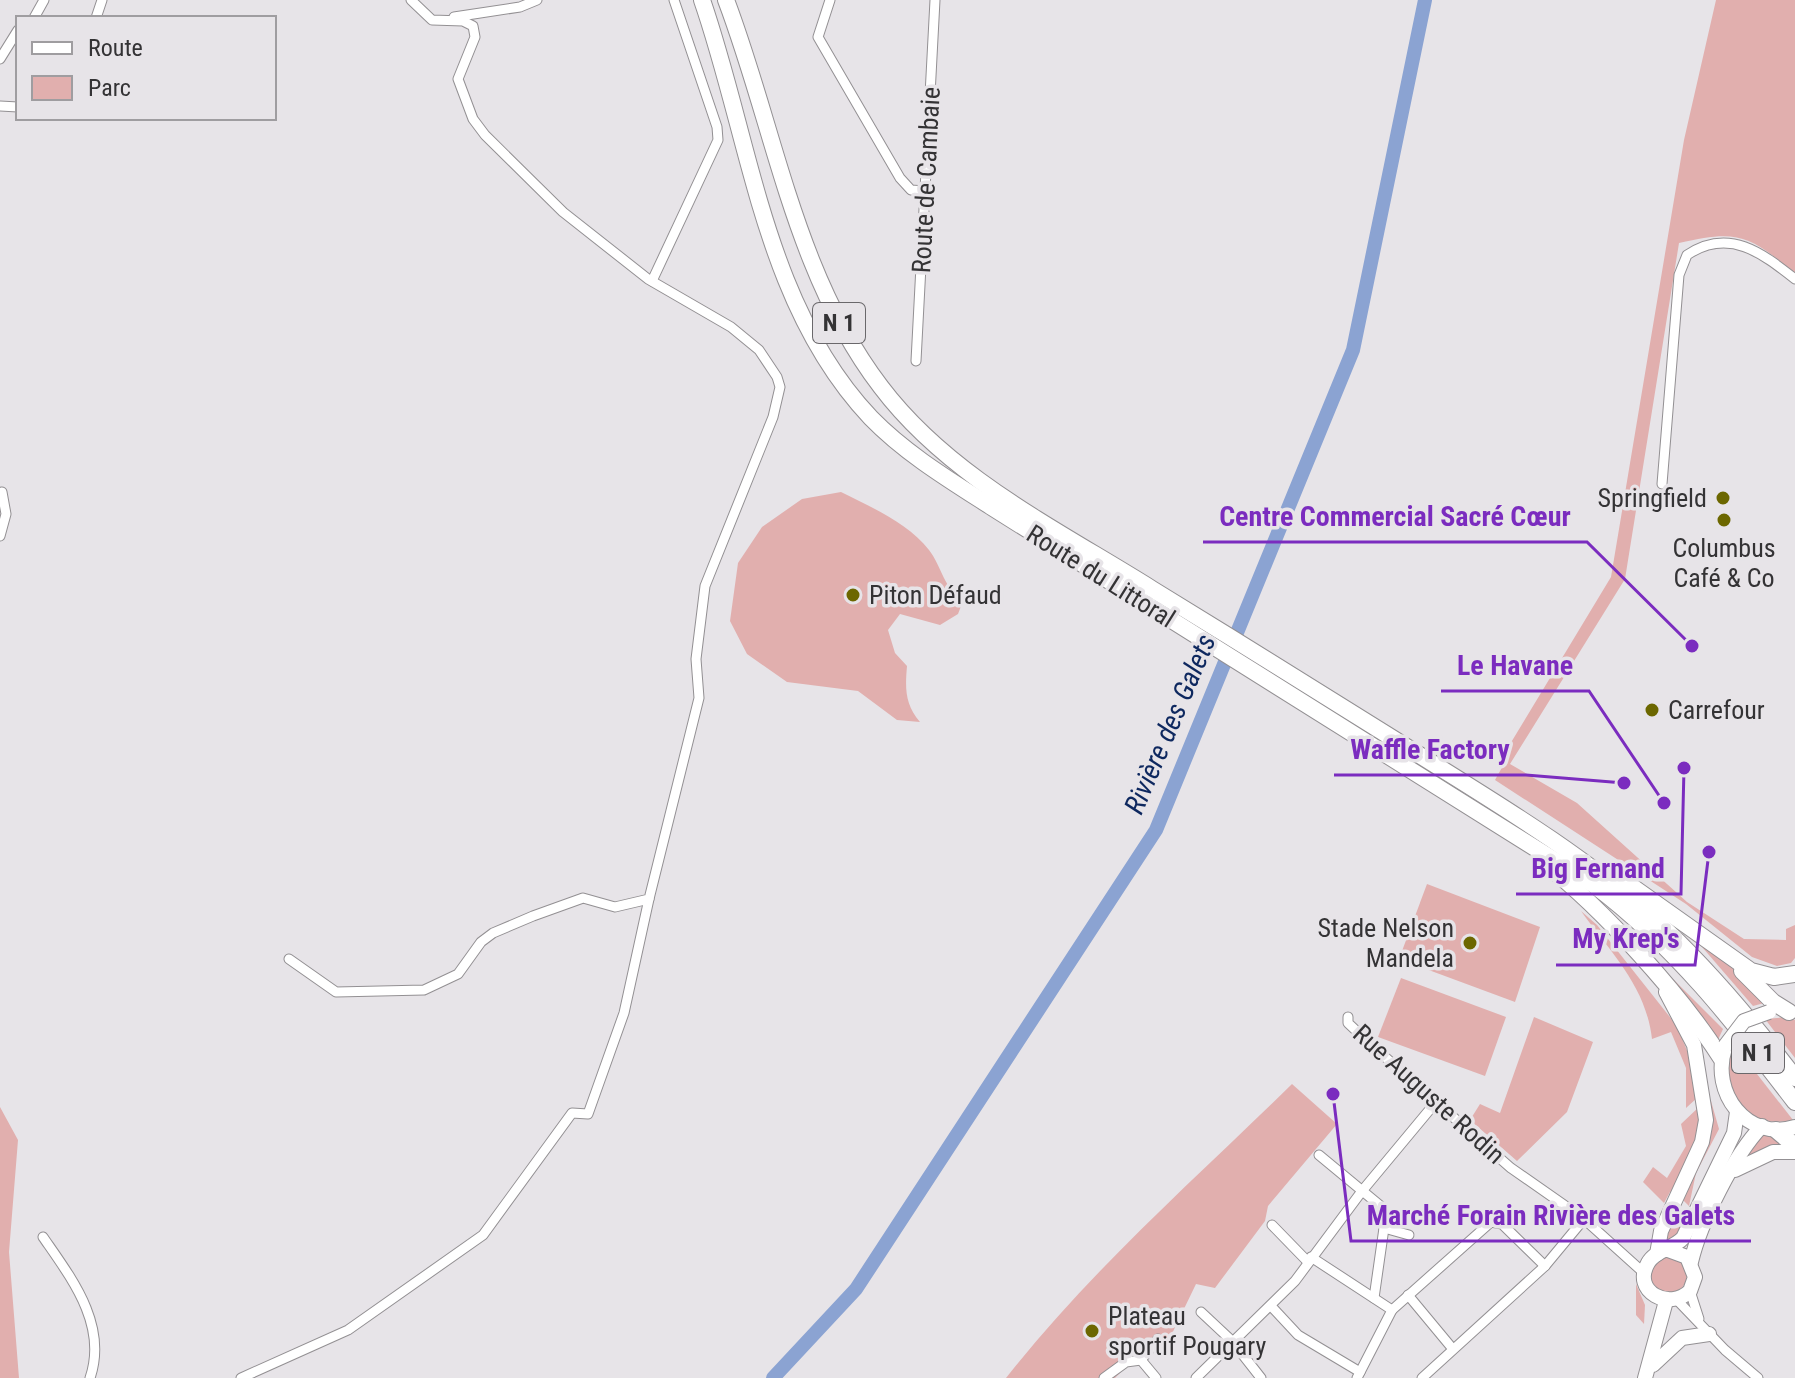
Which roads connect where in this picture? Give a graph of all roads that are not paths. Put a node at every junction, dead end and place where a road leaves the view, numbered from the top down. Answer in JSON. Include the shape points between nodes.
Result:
{"nodes":[{"id":1,"x":411,"y":0,"type":"edge"},
{"id":2,"x":537,"y":0,"type":"edge"},
{"id":3,"x":674,"y":0,"type":"edge"},
{"id":4,"x":702,"y":0,"type":"edge"},
{"id":5,"x":726,"y":0,"type":"edge"},
{"id":6,"x":830,"y":0,"type":"edge"},
{"id":7,"x":935,"y":0,"type":"edge"},
{"id":8,"x":432,"y":20,"type":"junction"},
{"id":9,"x":16,"y":33,"type":"edge"},
{"id":10,"x":0,"y":59,"type":"edge"},
{"id":11,"x":925,"y":191,"type":"junction"},
{"id":12,"x":1795,"y":279,"type":"edge"},
{"id":13,"x":652,"y":281,"type":"junction"},
{"id":14,"x":916,"y":361,"type":"dead end"},
{"id":15,"x":1662,"y":484,"type":"dead end"},
{"id":16,"x":2,"y":492,"type":"edge"},
{"id":17,"x":997,"y":502,"type":"junction"},
{"id":18,"x":0,"y":536,"type":"edge"},
{"id":19,"x":1438,"y":776,"type":"junction"},
{"id":20,"x":1463,"y":801,"type":"junction"},
{"id":21,"x":1510,"y":812,"type":"junction"},
{"id":22,"x":649,"y":899,"type":"junction"},
{"id":23,"x":1722,"y":949,"type":"junction"},
{"id":24,"x":289,"y":959,"type":"dead end"},
{"id":25,"x":1795,"y":974,"type":"edge"},
{"id":26,"x":1657,"y":977,"type":"junction"},
{"id":27,"x":1793,"y":1012,"type":"edge"},
{"id":28,"x":1348,"y":1017,"type":"dead end"},
{"id":29,"x":1723,"y":1052,"type":"junction"},
{"id":30,"x":1795,"y":1078,"type":"edge"},
{"id":31,"x":1436,"y":1102,"type":"junction"},
{"id":32,"x":1795,"y":1102,"type":"edge"},
{"id":33,"x":1737,"y":1112,"type":"junction"},
{"id":34,"x":1780,"y":1128,"type":"edge"},
{"id":35,"x":1795,"y":1149,"type":"edge"},
{"id":36,"x":1319,"y":1155,"type":"dead end"},
{"id":37,"x":1729,"y":1176,"type":"junction"},
{"id":38,"x":1362,"y":1191,"type":"junction"},
{"id":39,"x":1584,"y":1219,"type":"junction"},
{"id":40,"x":1272,"y":1225,"type":"dead end"},
{"id":41,"x":1384,"y":1228,"type":"junction"},
{"id":42,"x":1409,"y":1235,"type":"dead end"},
{"id":43,"x":43,"y":1237,"type":"dead end"},
{"id":44,"x":1309,"y":1260,"type":"junction"},
{"id":45,"x":1654,"y":1260,"type":"junction"},
{"id":46,"x":1691,"y":1262,"type":"junction"},
{"id":47,"x":1545,"y":1266,"type":"junction"},
{"id":48,"x":1690,"y":1291,"type":"junction"},
{"id":49,"x":1408,"y":1295,"type":"junction"},
{"id":50,"x":1374,"y":1298,"type":"junction"},
{"id":51,"x":1666,"y":1299,"type":"junction"},
{"id":52,"x":1271,"y":1306,"type":"junction"},
{"id":53,"x":1392,"y":1310,"type":"junction"},
{"id":54,"x":1201,"y":1312,"type":"dead end"},
{"id":55,"x":1705,"y":1328,"type":"junction"},
{"id":56,"x":1158,"y":1339,"type":"dead end"},
{"id":57,"x":1232,"y":1341,"type":"junction"},
{"id":58,"x":1452,"y":1348,"type":"junction"},
{"id":59,"x":1141,"y":1360,"type":"junction"},
{"id":60,"x":1358,"y":1375,"type":"edge"},
{"id":61,"x":1646,"y":1375,"type":"edge"},
{"id":62,"x":90,"y":1378,"type":"edge"},
{"id":63,"x":241,"y":1378,"type":"edge"},
{"id":64,"x":1104,"y":1378,"type":"edge"},
{"id":65,"x":1156,"y":1378,"type":"edge"},
{"id":66,"x":1196,"y":1378,"type":"edge"},
{"id":67,"x":1261,"y":1378,"type":"edge"},
{"id":68,"x":1422,"y":1378,"type":"edge"},
{"id":69,"x":1758,"y":1378,"type":"edge"}],
"edges":[{"from":1,"to":8,"type":"street"},
{"from":2,"to":8,"type":"street"},
{"from":3,"to":13,"type":"street","via":[[718,140]]},
{"from":4,"to":17,"type":"highway","name":"Route du Littoral","number":"N 1","via":[[771,236],[809,334],[872,419],[913,455]]},
{"from":5,"to":17,"type":"highway","name":"Route du Littoral","number":"N 1","via":[[806,245],[849,340],[881,388],[921,433]]},
{"from":6,"to":11,"type":"street","via":[[818,37],[900,178],[911,190]]},
{"from":7,"to":11,"type":"street","name":"Route de Cambaie"},
{"from":8,"to":13,"type":"street","via":[[473,26],[475,37],[458,79],[485,135],[563,212]]},
{"from":9,"to":10,"type":"street"},
{"from":11,"to":14,"type":"street","name":"Route de Cambaie"},
{"from":12,"to":15,"type":"street","via":[[1760,251],[1741,244],[1724,242],[1687,255],[1679,275]]},
{"from":13,"to":22,"type":"street","via":[[731,327],[759,350],[780,387],[745,495],[705,586],[696,659],[697,708]]},
{"from":16,"to":18,"type":"street","via":[[6,514]]},
{"from":17,"to":19,"type":"highway","name":"Route du Littoral","number":"N 1"},
{"from":19,"to":20,"type":"highway","name":"Route du Littoral","number":"N 1"},
{"from":19,"to":21,"type":"highway","name":"Route du Littoral","number":"N 1"},
{"from":20,"to":26,"type":"highway","via":[[1566,881]]},
{"from":20,"to":32,"type":"highway","name":"Route du Littoral","number":"N 1","via":[[1594,885],[1654,935],[1713,996]]},
{"from":21,"to":23,"type":"highway","via":[[1609,871]]},
{"from":21,"to":30,"type":"highway","name":"Route du Littoral","number":"N 1","via":[[1595,870],[1674,938]]},
{"from":22,"to":24,"type":"street","via":[[615,907],[583,898],[533,916],[481,942],[458,974],[411,992],[336,992]]},
{"from":22,"to":63,"type":"street","via":[[624,1013],[588,1114],[572,1113],[483,1235],[348,1330]]},
{"from":23,"to":25,"type":"highway","via":[[1761,975]]},
{"from":23,"to":27,"type":"highway","via":[[1773,1002]]},
{"from":26,"to":29,"type":"highway"},
{"from":26,"to":45,"type":"main road","via":[[1694,1045],[1706,1120]]},
{"from":27,"to":29,"type":"main road","bridge":true,"via":[[1769,1012],[1740,1025]]},
{"from":28,"to":31,"type":"street","name":"Rue Auguste Rodin","via":[[1348,1023]]},
{"from":29,"to":33,"type":"main road","via":[[1722,1084]]},
{"from":31,"to":38,"type":"street"},
{"from":31,"to":39,"type":"street","name":"Rue Auguste Rodin","via":[[1511,1168]]},
{"from":33,"to":34,"type":"main road"},
{"from":33,"to":45,"type":"main road","via":[[1731,1140],[1683,1238]]},
{"from":34,"to":35,"type":"highway"},
{"from":34,"to":37,"type":"main road","via":[[1751,1138]]},
{"from":35,"to":37,"type":"main road","via":[[1753,1159]]},
{"from":36,"to":38,"type":"street"},
{"from":37,"to":46,"type":"main road"},
{"from":38,"to":41,"type":"street","via":[[1383,1208]]},
{"from":38,"to":44,"type":"street"},
{"from":39,"to":45,"type":"street","name":"Rue Auguste Rodin","via":[[1625,1257]]},
{"from":39,"to":47,"type":"street"},
{"from":40,"to":44,"type":"street"},
{"from":41,"to":42,"type":"street"},
{"from":41,"to":50,"type":"street"},
{"from":43,"to":62,"type":"street","via":[[92,1321],[97,1352]]},
{"from":44,"to":50,"type":"street"},
{"from":44,"to":52,"type":"street"},
{"from":45,"to":46,"type":"main road","via":[[1681,1253]]},
{"from":45,"to":51,"type":"main road","via":[[1646,1286]]},
{"from":46,"to":48,"type":"main road","via":[[1695,1277]]},
{"from":47,"to":49,"type":"street","via":[[1502,1224],[1486,1225]]},
{"from":47,"to":58,"type":"street"},
{"from":48,"to":51,"type":"main road"},
{"from":48,"to":55,"type":"street"},
{"from":49,"to":53,"type":"street"},
{"from":49,"to":58,"type":"street"},
{"from":50,"to":53,"type":"street"},
{"from":51,"to":55,"type":"street"},
{"from":51,"to":61,"type":"main road"},
{"from":52,"to":57,"type":"street"},
{"from":52,"to":60,"type":"street","via":[[1298,1335]]},
{"from":53,"to":60,"type":"street"},
{"from":54,"to":57,"type":"street"},
{"from":55,"to":61,"type":"main road","via":[[1674,1343]]},
{"from":55,"to":69,"type":"street"},
{"from":56,"to":59,"type":"street"},
{"from":57,"to":66,"type":"street"},
{"from":57,"to":67,"type":"street"},
{"from":58,"to":68,"type":"street"},
{"from":59,"to":64,"type":"street","via":[[1126,1362]]},
{"from":59,"to":65,"type":"street"}]}
